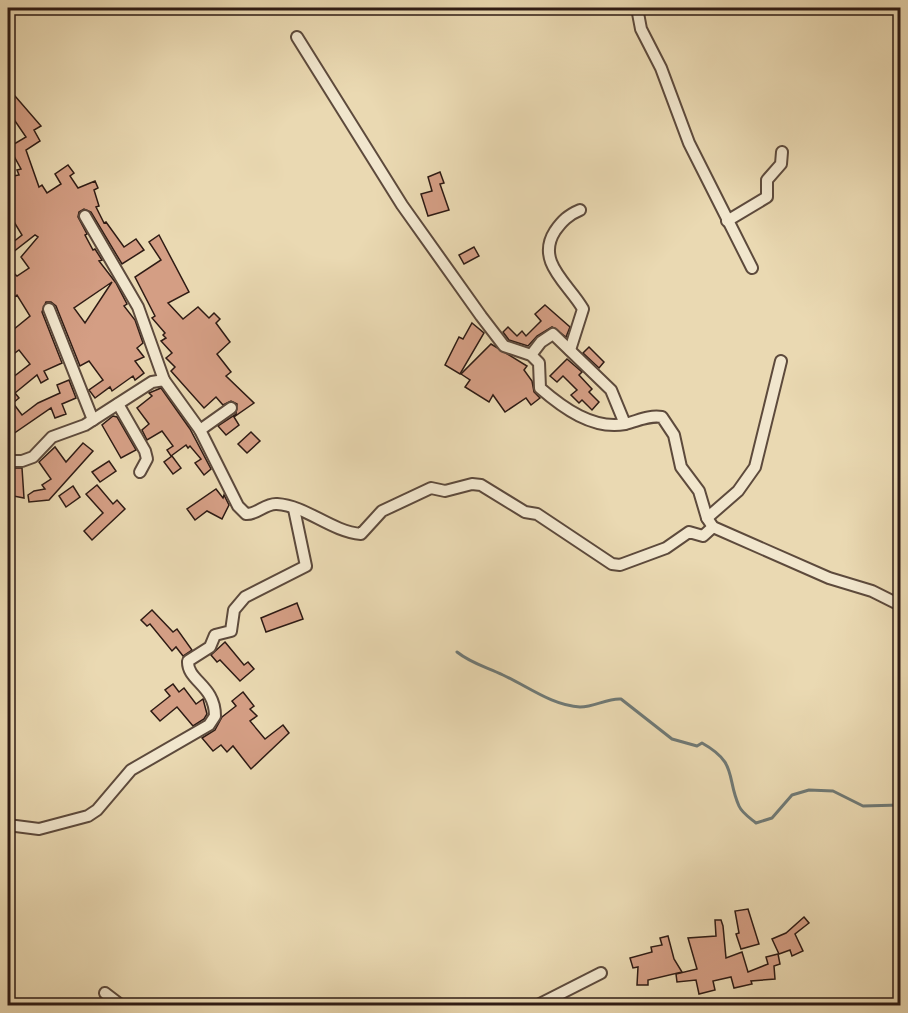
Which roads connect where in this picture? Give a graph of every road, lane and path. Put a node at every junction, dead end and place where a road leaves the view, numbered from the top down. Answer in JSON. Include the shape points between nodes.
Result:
{"nodes":[{"id":1,"x":637,"y":8,"type":"edge"},
{"id":2,"x":297,"y":37,"type":"dead end"},
{"id":3,"x":782,"y":152,"type":"dead end"},
{"id":4,"x":580,"y":210,"type":"dead end"},
{"id":5,"x":85,"y":216,"type":"dead end"},
{"id":6,"x":727,"y":221,"type":"junction"},
{"id":7,"x":752,"y":268,"type":"dead end"},
{"id":8,"x":49,"y":309,"type":"dead end"},
{"id":9,"x":570,"y":351,"type":"junction"},
{"id":10,"x":531,"y":355,"type":"junction"},
{"id":11,"x":781,"y":361,"type":"dead end"},
{"id":12,"x":164,"y":380,"type":"junction"},
{"id":13,"x":118,"y":404,"type":"junction"},
{"id":14,"x":231,"y":408,"type":"dead end"},
{"id":15,"x":93,"y":420,"type":"junction"},
{"id":16,"x":625,"y":424,"type":"junction"},
{"id":17,"x":200,"y":430,"type":"junction"},
{"id":18,"x":8,"y":461,"type":"edge"},
{"id":19,"x":140,"y":472,"type":"dead end"},
{"id":20,"x":301,"y":512,"type":"junction"},
{"id":21,"x":710,"y":523,"type":"junction"},
{"id":22,"x":900,"y":605,"type":"edge"},
{"id":23,"x":8,"y":825,"type":"edge"},
{"id":24,"x":600,"y":973,"type":"dead end"},
{"id":25,"x":105,"y":993,"type":"dead end"},
{"id":26,"x":122,"y":1005,"type":"edge"},
{"id":27,"x":536,"y":1005,"type":"edge"}],
"edges":[{"from":1,"to":6,"type":"street","via":[[641,29],[661,68],[689,143]]},
{"from":2,"to":10,"type":"street","via":[[402,205],[481,316],[504,346]]},
{"from":3,"to":6,"type":"street","via":[[781,164],[767,180],[766,197]]},
{"from":4,"to":9,"type":"street","via":[[566,218],[550,240],[547,252],[556,272],[583,309]]},
{"from":5,"to":12,"type":"street","via":[[138,308]]},
{"from":6,"to":7,"type":"street"},
{"from":8,"to":15,"type":"street"},
{"from":9,"to":10,"type":"street","via":[[551,334]]},
{"from":9,"to":16,"type":"street","via":[[611,390]]},
{"from":10,"to":16,"type":"street","via":[[539,363],[540,388],[551,398],[591,421],[609,426]]},
{"from":11,"to":21,"type":"street","via":[[754,467]]},
{"from":12,"to":13,"type":"street","via":[[152,382]]},
{"from":12,"to":17,"type":"street"},
{"from":13,"to":15,"type":"street"},
{"from":13,"to":19,"type":"street","via":[[145,451],[147,459]]},
{"from":14,"to":17,"type":"street"},
{"from":15,"to":18,"type":"street","via":[[52,436],[33,457]]},
{"from":16,"to":21,"type":"street","via":[[652,416],[666,421],[674,435],[681,467],[699,491]]},
{"from":17,"to":20,"type":"street","via":[[241,511],[250,515],[264,506],[277,504]]},
{"from":20,"to":21,"type":"street","via":[[337,529],[360,534],[382,511],[410,496],[431,488],[445,491],[481,485],[525,512],[537,514],[612,564],[666,548],[689,532],[703,536]]},
{"from":20,"to":23,"type":"street","via":[[306,566],[245,597],[234,610],[231,632],[216,633],[210,647],[188,661],[189,672],[213,698],[215,716],[210,725],[131,770],[88,816],[39,829]]},
{"from":21,"to":22,"type":"street","via":[[829,578],[872,591]]},
{"from":24,"to":27,"type":"street"},
{"from":25,"to":26,"type":"street"}]}
